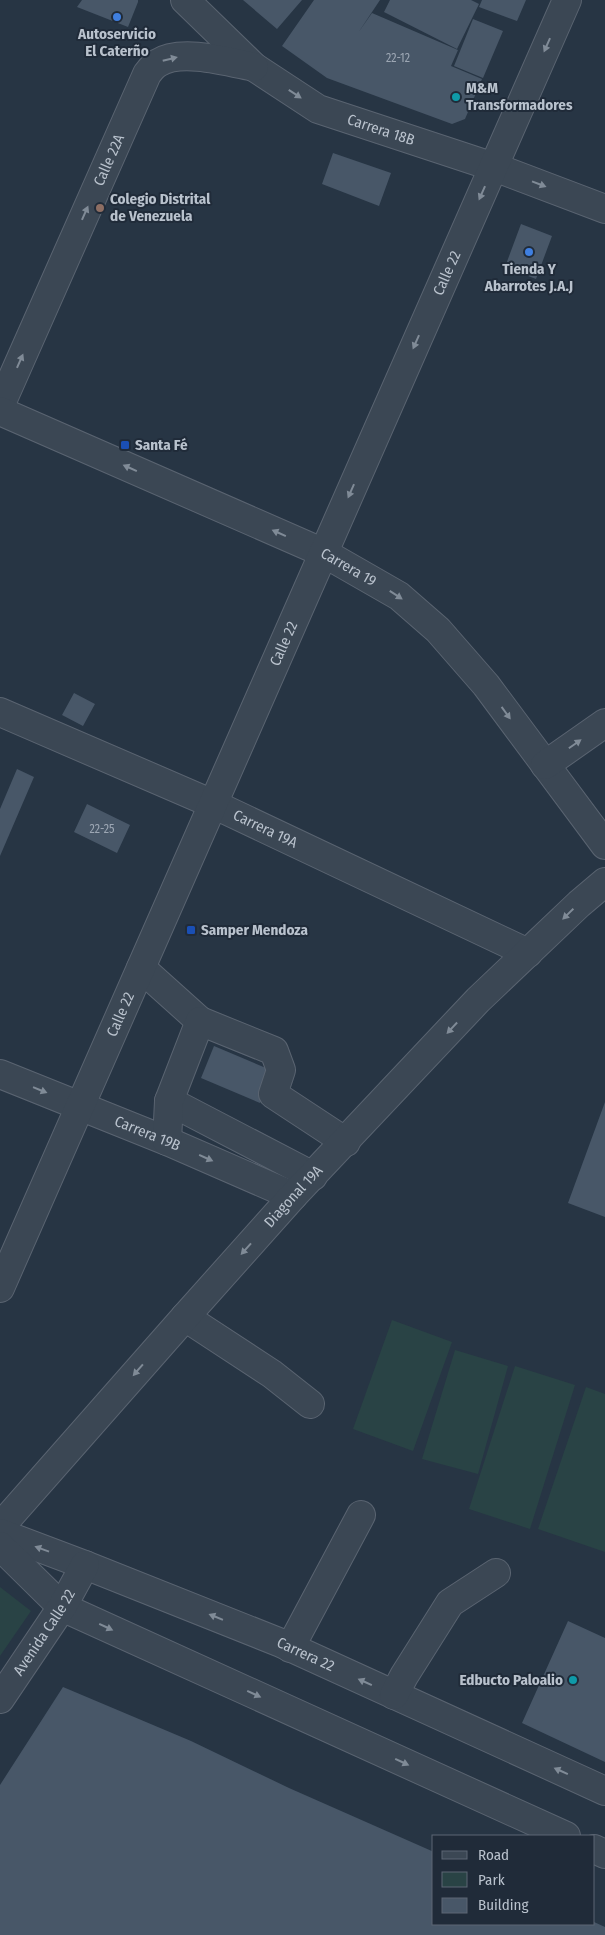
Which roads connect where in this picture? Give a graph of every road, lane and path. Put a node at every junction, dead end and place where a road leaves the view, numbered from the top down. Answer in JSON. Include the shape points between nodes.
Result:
{"nodes":[{"id":1,"x":185,"y":0,"type":"edge"},
{"id":2,"x":567,"y":0,"type":"edge"},
{"id":3,"x":254,"y":67,"type":"junction"},
{"id":4,"x":494,"y":167,"type":"junction"},
{"id":5,"x":605,"y":210,"type":"edge"},
{"id":6,"x":0,"y":406,"type":"edge"},
{"id":7,"x":0,"y":411,"type":"edge"},
{"id":8,"x":324,"y":553,"type":"junction"},
{"id":9,"x":0,"y":712,"type":"edge"},
{"id":10,"x":605,"y":723,"type":"edge"},
{"id":11,"x":544,"y":765,"type":"junction"},
{"id":12,"x":213,"y":804,"type":"junction"},
{"id":13,"x":605,"y":845,"type":"edge"},
{"id":14,"x":605,"y":882,"type":"edge"},
{"id":15,"x":528,"y":953,"type":"junction"},
{"id":16,"x":141,"y":968,"type":"junction"},
{"id":17,"x":200,"y":1021,"type":"junction"},
{"id":18,"x":0,"y":1074,"type":"edge"},
{"id":19,"x":169,"y":1101,"type":"junction"},
{"id":20,"x":80,"y":1106,"type":"junction"},
{"id":21,"x":167,"y":1141,"type":"junction"},
{"id":22,"x":346,"y":1142,"type":"junction"},
{"id":23,"x":313,"y":1176,"type":"junction"},
{"id":24,"x":293,"y":1196,"type":"junction"},
{"id":25,"x":0,"y":1288,"type":"edge"},
{"id":26,"x":185,"y":1317,"type":"junction"},
{"id":27,"x":310,"y":1404,"type":"dead end"},
{"id":28,"x":361,"y":1515,"type":"dead end"},
{"id":29,"x":0,"y":1527,"type":"edge"},
{"id":30,"x":0,"y":1533,"type":"edge"},
{"id":31,"x":0,"y":1546,"type":"edge"},
{"id":32,"x":85,"y":1564,"type":"junction"},
{"id":33,"x":496,"y":1573,"type":"dead end"},
{"id":34,"x":62,"y":1607,"type":"junction"},
{"id":35,"x":290,"y":1648,"type":"junction"},
{"id":36,"x":394,"y":1695,"type":"junction"},
{"id":37,"x":0,"y":1699,"type":"edge"},
{"id":38,"x":605,"y":1791,"type":"edge"},
{"id":39,"x":564,"y":1835,"type":"edge"}],
"edges":[{"from":1,"to":3,"type":"street","name":"Carrera 18B"},
{"from":2,"to":4,"type":"street","name":"Calle 22","one_way":true},
{"from":3,"to":4,"type":"street","name":"Carrera 18B","one_way":true,"via":[[318,109]]},
{"from":6,"to":3,"type":"street","name":"Calle 22A","one_way":true,"via":[[147,74],[158,62],[189,56]]},
{"from":4,"to":5,"type":"street","name":"Carrera 18B","one_way":true},
{"from":4,"to":8,"type":"street","name":"Calle 22","one_way":true},
{"from":8,"to":7,"type":"street","name":"Carrera 19","one_way":true},
{"from":8,"to":11,"type":"street","name":"Carrera 19","one_way":true,"via":[[399,596],[438,630],[486,685]]},
{"from":8,"to":12,"type":"street","name":"Calle 22"},
{"from":9,"to":12,"type":"street","name":"Carrera 19A"},
{"from":11,"to":10,"type":"street","one_way":true},
{"from":11,"to":13,"type":"street","name":"Carrera 19"},
{"from":12,"to":15,"type":"street","name":"Carrera 19A"},
{"from":12,"to":16,"type":"street","name":"Calle 22"},
{"from":14,"to":15,"type":"street","name":"Diagonal 19A","one_way":true},
{"from":15,"to":22,"type":"street","name":"Diagonal 19A","one_way":true,"via":[[478,1000]]},
{"from":16,"to":17,"type":"street"},
{"from":16,"to":20,"type":"street","name":"Calle 22"},
{"from":17,"to":19,"type":"street"},
{"from":17,"to":22,"type":"street","via":[[274,1051],[281,1070],[273,1094]]},
{"from":18,"to":20,"type":"street","name":"Carrera 19B","one_way":true},
{"from":19,"to":21,"type":"street"},
{"from":19,"to":23,"type":"street"},
{"from":20,"to":21,"type":"street","name":"Carrera 19B"},
{"from":20,"to":25,"type":"street","name":"Calle 22"},
{"from":21,"to":24,"type":"street","name":"Carrera 19B","one_way":true},
{"from":22,"to":23,"type":"street","name":"Diagonal 19A"},
{"from":23,"to":24,"type":"street","name":"Diagonal 19A"},
{"from":24,"to":26,"type":"street","name":"Diagonal 19A","one_way":true},
{"from":26,"to":27,"type":"street","via":[[272,1374]]},
{"from":26,"to":29,"type":"street","name":"Diagonal 19A","one_way":true},
{"from":28,"to":35,"type":"street"},
{"from":32,"to":30,"type":"street","name":"Carrera 22","one_way":true},
{"from":31,"to":34,"type":"street"},
{"from":32,"to":34,"type":"street","name":"Avenida Calle 22"},
{"from":35,"to":32,"type":"street","name":"Carrera 22","one_way":true},
{"from":33,"to":36,"type":"street","via":[[450,1603]]},
{"from":34,"to":37,"type":"street","name":"Avenida Calle 22"},
{"from":34,"to":39,"type":"street","one_way":true},
{"from":36,"to":35,"type":"street","name":"Carrera 22","one_way":true},
{"from":38,"to":36,"type":"street","name":"Carrera 22","one_way":true}]}
